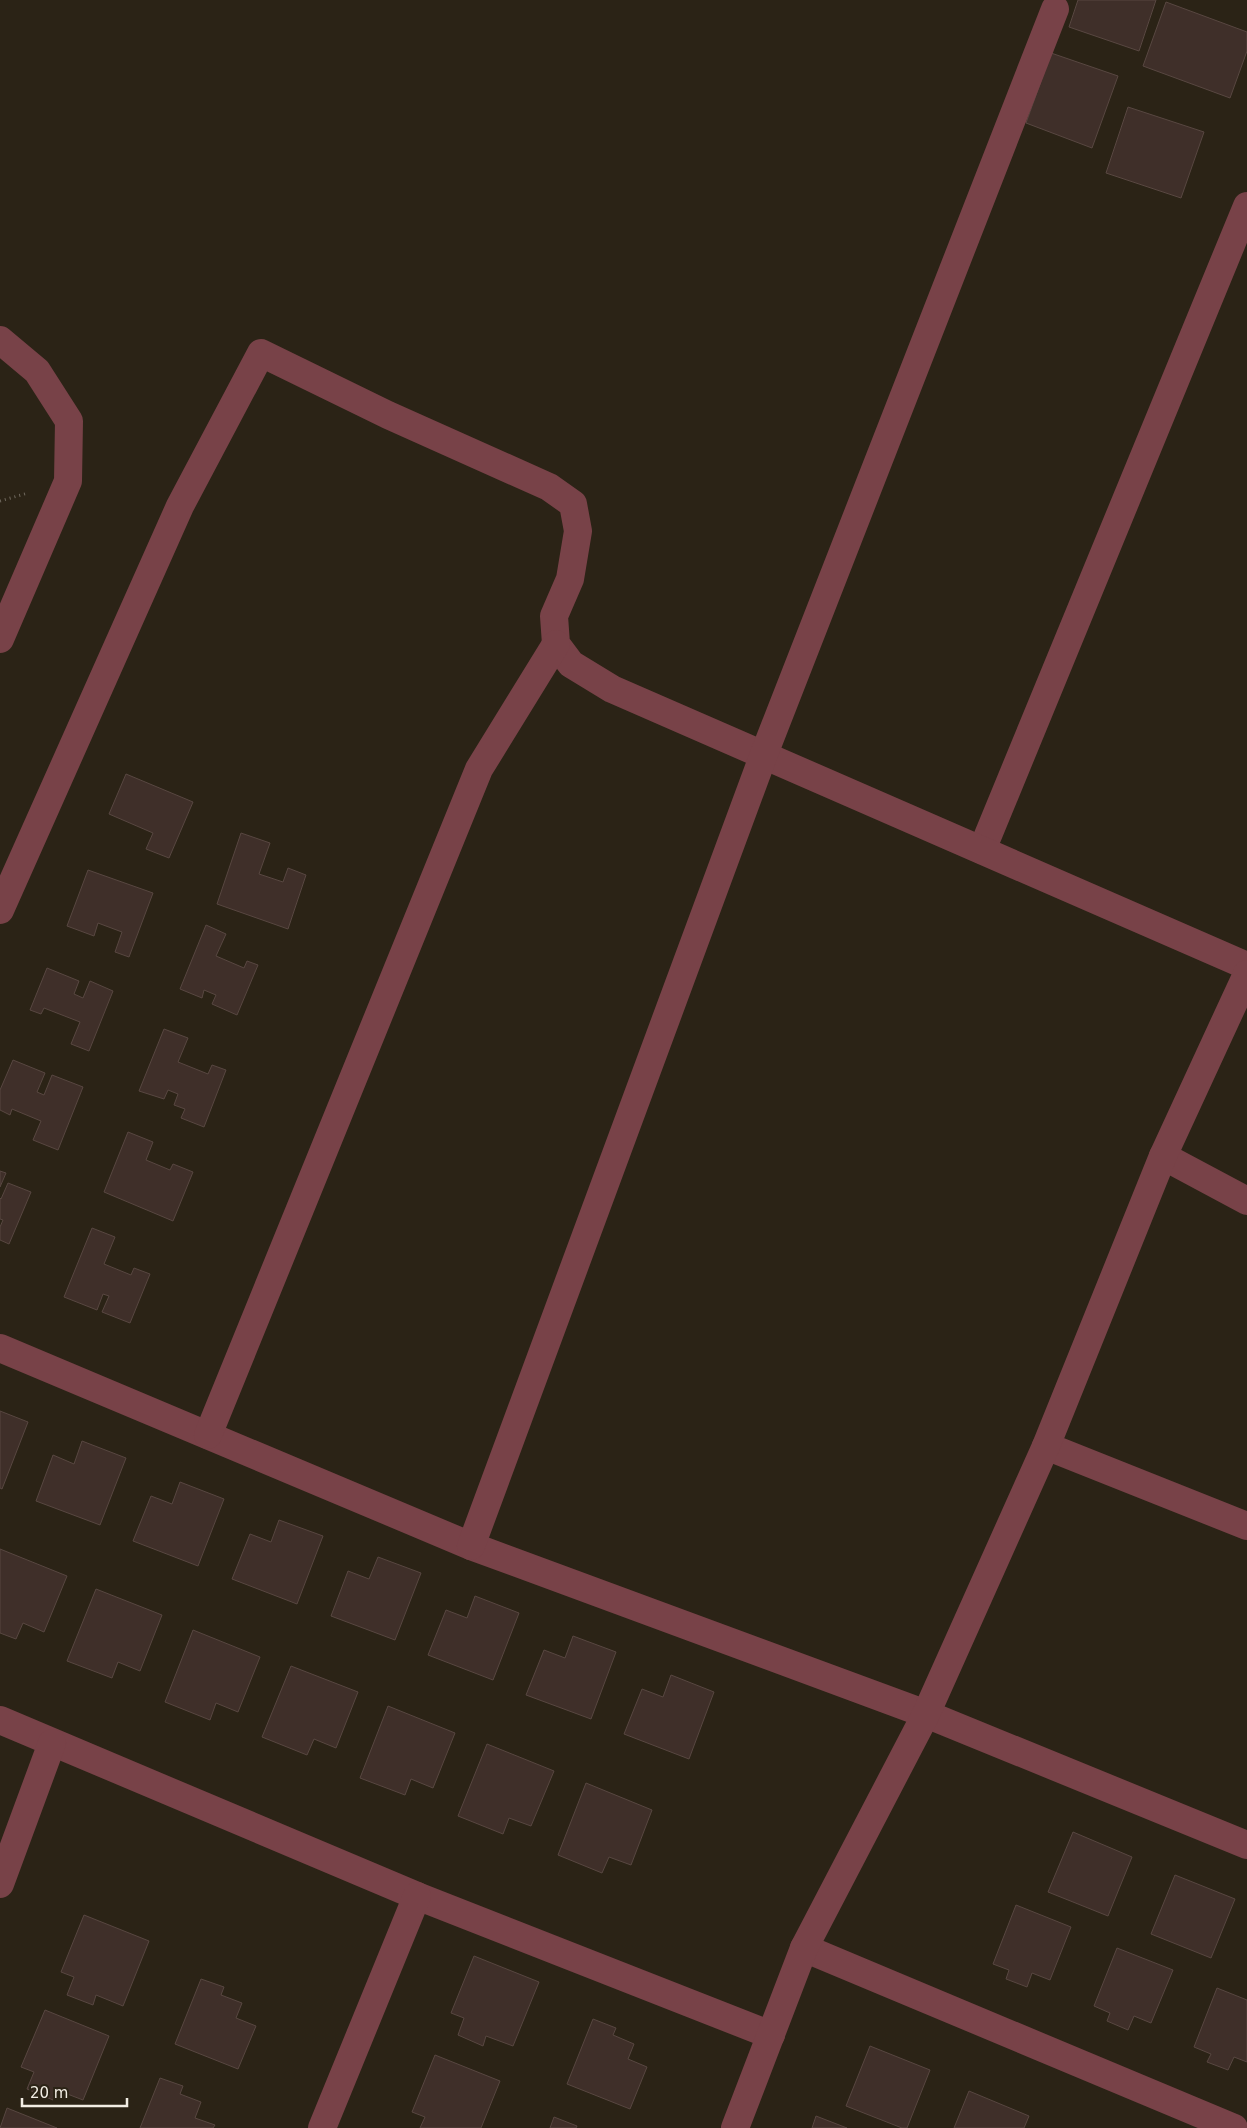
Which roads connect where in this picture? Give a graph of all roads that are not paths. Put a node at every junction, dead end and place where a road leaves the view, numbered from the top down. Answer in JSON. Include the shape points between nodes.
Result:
{"nodes":[{"id":1,"x":1055,"y":9,"type":"dead end"},
{"id":2,"x":1247,"y":206,"type":"edge"},
{"id":3,"x":0,"y":340,"type":"edge"},
{"id":4,"x":0,"y":639,"type":"edge"},
{"id":5,"x":556,"y":644,"type":"junction"},
{"id":6,"x":764,"y":754,"type":"junction"},
{"id":7,"x":982,"y":850,"type":"junction"},
{"id":8,"x":0,"y":910,"type":"edge"},
{"id":9,"x":1247,"y":966,"type":"edge"},
{"id":10,"x":1247,"y":974,"type":"edge"},
{"id":11,"x":1163,"y":1156,"type":"junction"},
{"id":12,"x":1247,"y":1201,"type":"edge"},
{"id":13,"x":0,"y":1348,"type":"edge"},
{"id":14,"x":208,"y":1434,"type":"junction"},
{"id":15,"x":1046,"y":1446,"type":"junction"},
{"id":16,"x":1247,"y":1526,"type":"edge"},
{"id":17,"x":470,"y":1546,"type":"junction"},
{"id":18,"x":926,"y":1714,"type":"junction"},
{"id":19,"x":0,"y":1720,"type":"edge"},
{"id":20,"x":52,"y":1743,"type":"junction"},
{"id":21,"x":1247,"y":1845,"type":"edge"},
{"id":22,"x":0,"y":1884,"type":"edge"},
{"id":23,"x":417,"y":1896,"type":"junction"},
{"id":24,"x":804,"y":1948,"type":"junction"},
{"id":25,"x":771,"y":2035,"type":"junction"},
{"id":26,"x":322,"y":2128,"type":"edge"},
{"id":27,"x":735,"y":2128,"type":"edge"},
{"id":28,"x":1234,"y":2128,"type":"edge"}],
"edges":[{"from":1,"to":6,"type":"street"},
{"from":2,"to":7,"type":"street"},
{"from":3,"to":4,"type":"street","via":[[37,371],[69,421],[68,481]]},
{"from":5,"to":6,"type":"street","via":[[571,664],[612,689]]},
{"from":5,"to":8,"type":"street","via":[[554,616],[570,579],[578,532],[573,504],[549,487],[388,415],[261,353],[180,506]]},
{"from":5,"to":14,"type":"street","via":[[479,769]]},
{"from":6,"to":7,"type":"street"},
{"from":6,"to":17,"type":"street"},
{"from":7,"to":9,"type":"street"},
{"from":10,"to":11,"type":"street"},
{"from":11,"to":12,"type":"street"},
{"from":11,"to":15,"type":"street"},
{"from":13,"to":14,"type":"street"},
{"from":14,"to":17,"type":"street"},
{"from":15,"to":16,"type":"street"},
{"from":15,"to":18,"type":"street"},
{"from":17,"to":18,"type":"street"},
{"from":18,"to":21,"type":"street"},
{"from":18,"to":24,"type":"street"},
{"from":19,"to":20,"type":"street"},
{"from":20,"to":22,"type":"street"},
{"from":20,"to":23,"type":"street"},
{"from":23,"to":25,"type":"street"},
{"from":23,"to":26,"type":"street"},
{"from":24,"to":25,"type":"street"},
{"from":24,"to":28,"type":"street"},
{"from":25,"to":27,"type":"street"}]}
